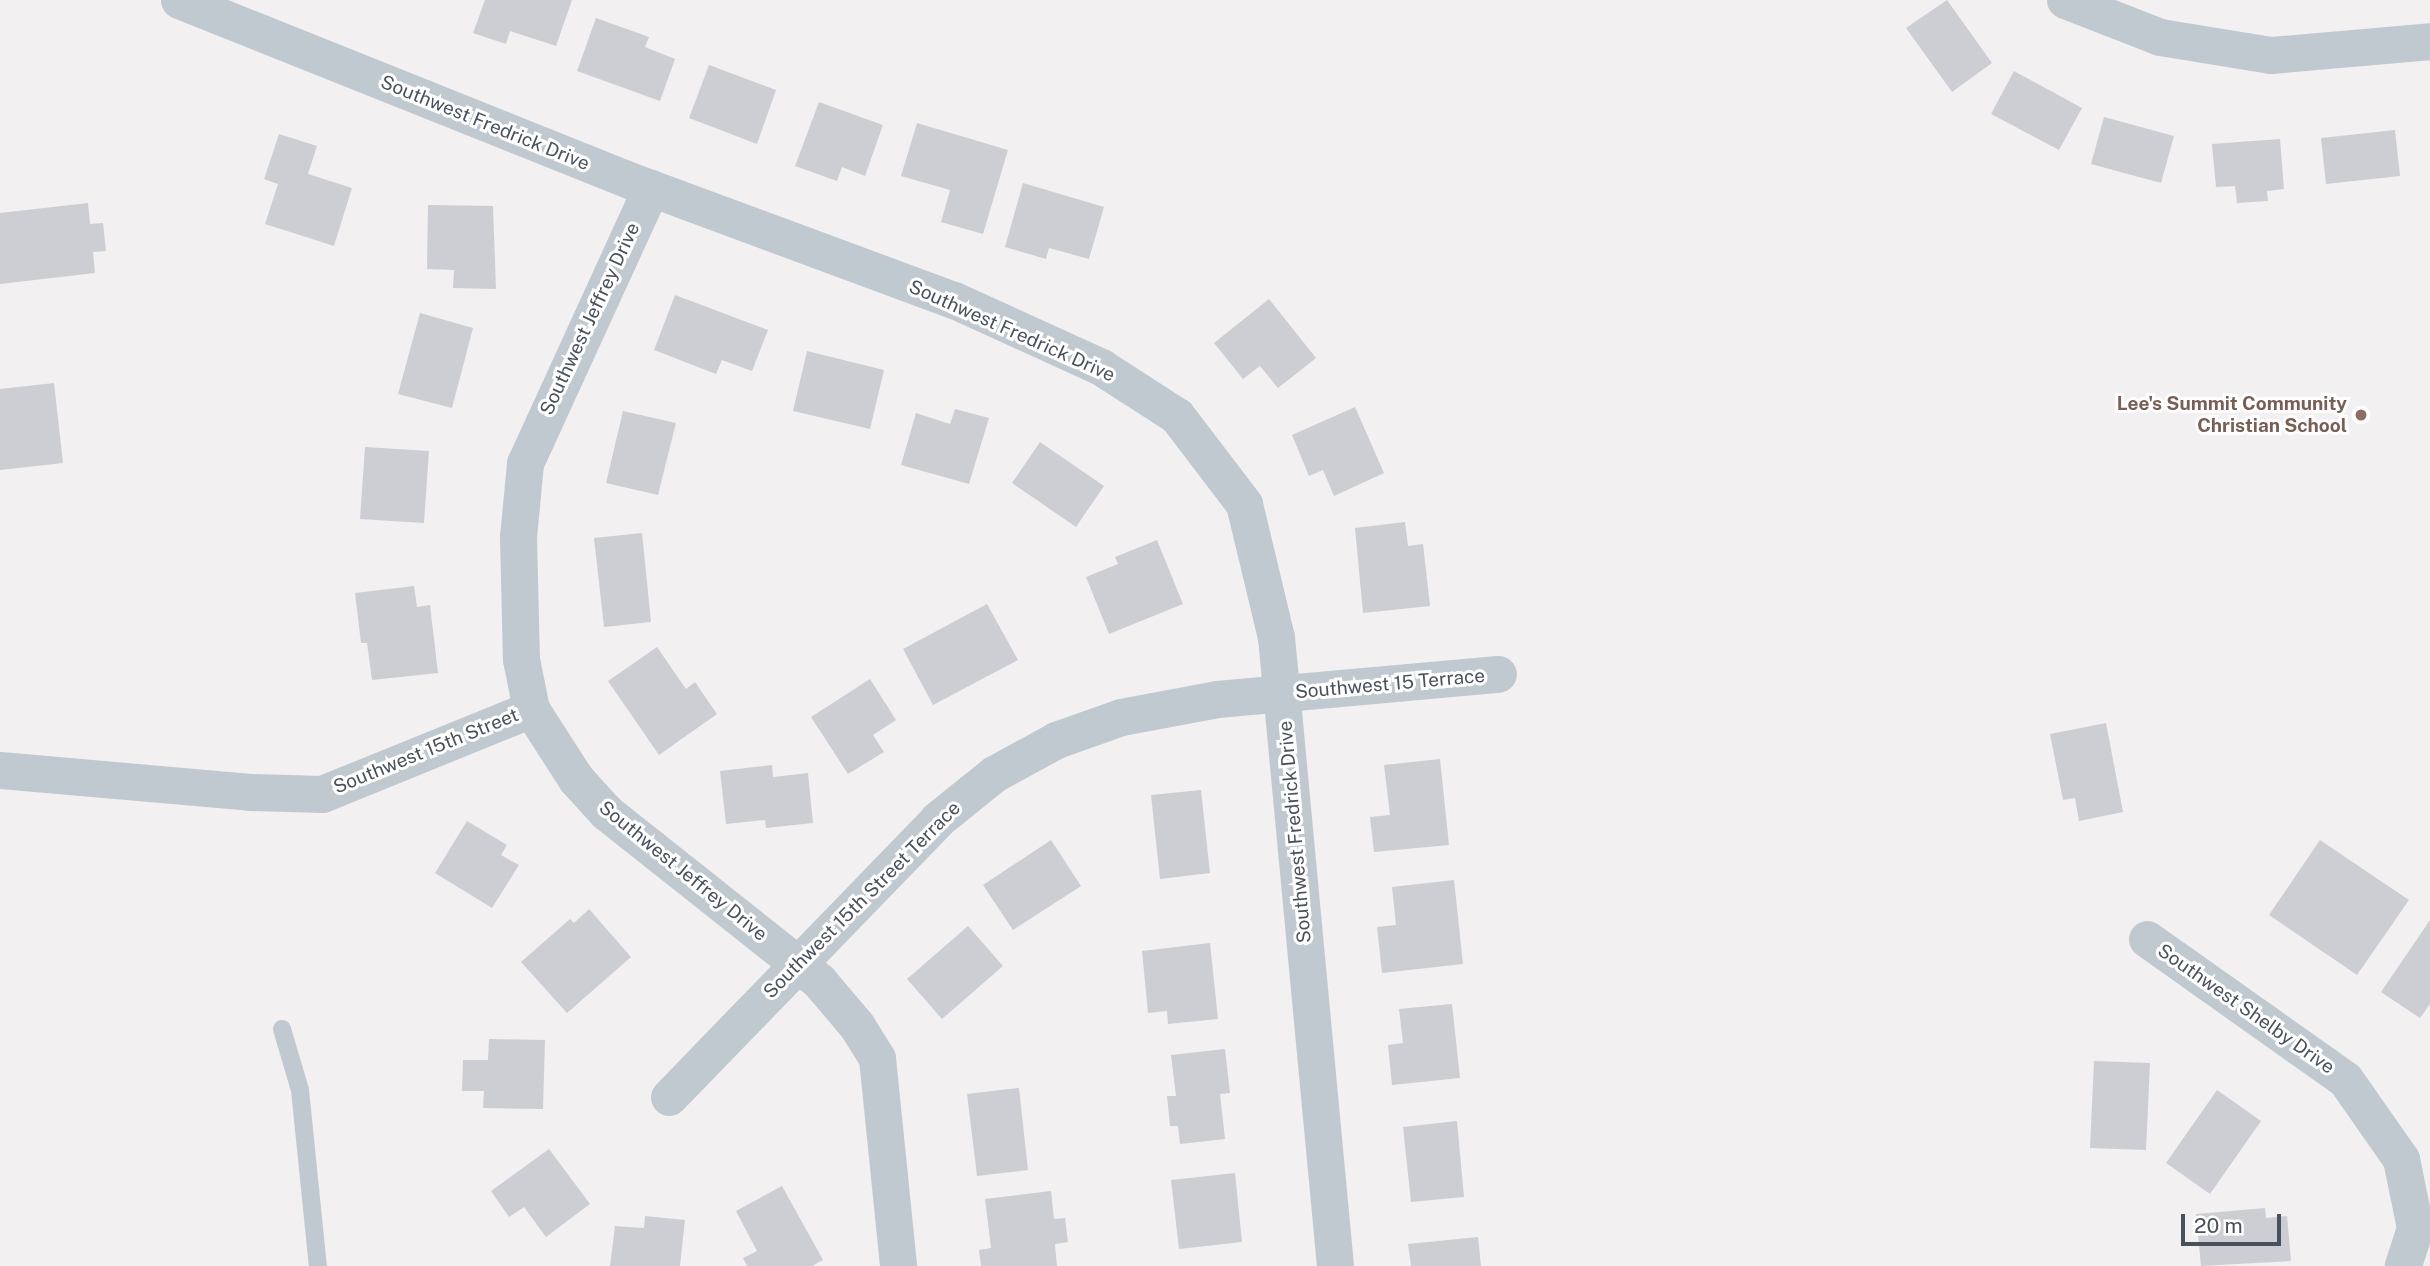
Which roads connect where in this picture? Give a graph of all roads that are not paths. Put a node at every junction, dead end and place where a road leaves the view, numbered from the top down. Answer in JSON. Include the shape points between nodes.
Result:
{"nodes":[{"id":1,"x":179,"y":0,"type":"edge"},
{"id":2,"x":2065,"y":0,"type":"edge"},
{"id":3,"x":2430,"y":41,"type":"edge"},
{"id":4,"x":652,"y":188,"type":"junction"},
{"id":5,"x":1498,"y":674,"type":"dead end"},
{"id":6,"x":1282,"y":694,"type":"junction"},
{"id":7,"x":531,"y":709,"type":"junction"},
{"id":8,"x":0,"y":770,"type":"edge"},
{"id":9,"x":2147,"y":939,"type":"dead end"},
{"id":10,"x":796,"y":963,"type":"junction"},
{"id":11,"x":282,"y":1029,"type":"dead end"},
{"id":12,"x":670,"y":1097,"type":"dead end"},
{"id":13,"x":2419,"y":1181,"type":"edge"},
{"id":14,"x":317,"y":1266,"type":"edge"},
{"id":15,"x":898,"y":1266,"type":"edge"},
{"id":16,"x":1335,"y":1266,"type":"edge"},
{"id":17,"x":2403,"y":1266,"type":"edge"}],
"edges":[{"from":1,"to":4,"type":"street","name":"Southwest Fredrick Drive"},
{"from":2,"to":3,"type":"street","via":[[2160,37],[2271,55]]},
{"from":4,"to":6,"type":"street","name":"Southwest Fredrick Drive","via":[[954,300],[1101,368],[1177,416],[1244,504],[1276,637]]},
{"from":4,"to":7,"type":"street","name":"Southwest Jeffrey Drive","via":[[525,463],[518,537],[521,659]]},
{"from":5,"to":6,"type":"street","name":"Southwest 15 Terrace"},
{"from":6,"to":10,"type":"street","name":"Southwest 15th Street Terrace","via":[[1217,699],[1121,716],[1056,740],[994,774],[938,819]]},
{"from":6,"to":16,"type":"street","name":"Southwest Fredrick Drive"},
{"from":7,"to":8,"type":"street","name":"Southwest 15th Street","via":[[322,794]]},
{"from":7,"to":10,"type":"street","name":"Southwest Jeffrey Drive","via":[[576,779],[606,812]]},
{"from":9,"to":13,"type":"street","name":"Southwest Shelby Drive","via":[[2345,1079]]},
{"from":10,"to":12,"type":"street","name":"Southwest 15th Street Terrace"},
{"from":10,"to":15,"type":"street","name":"Southwest Jeffrey Drive","via":[[819,981],[877,1058]]},
{"from":11,"to":14,"type":"lane","via":[[300,1090]]},
{"from":13,"to":17,"type":"street","name":"Southwest Shelby Drive","via":[[2415,1228]]}]}
